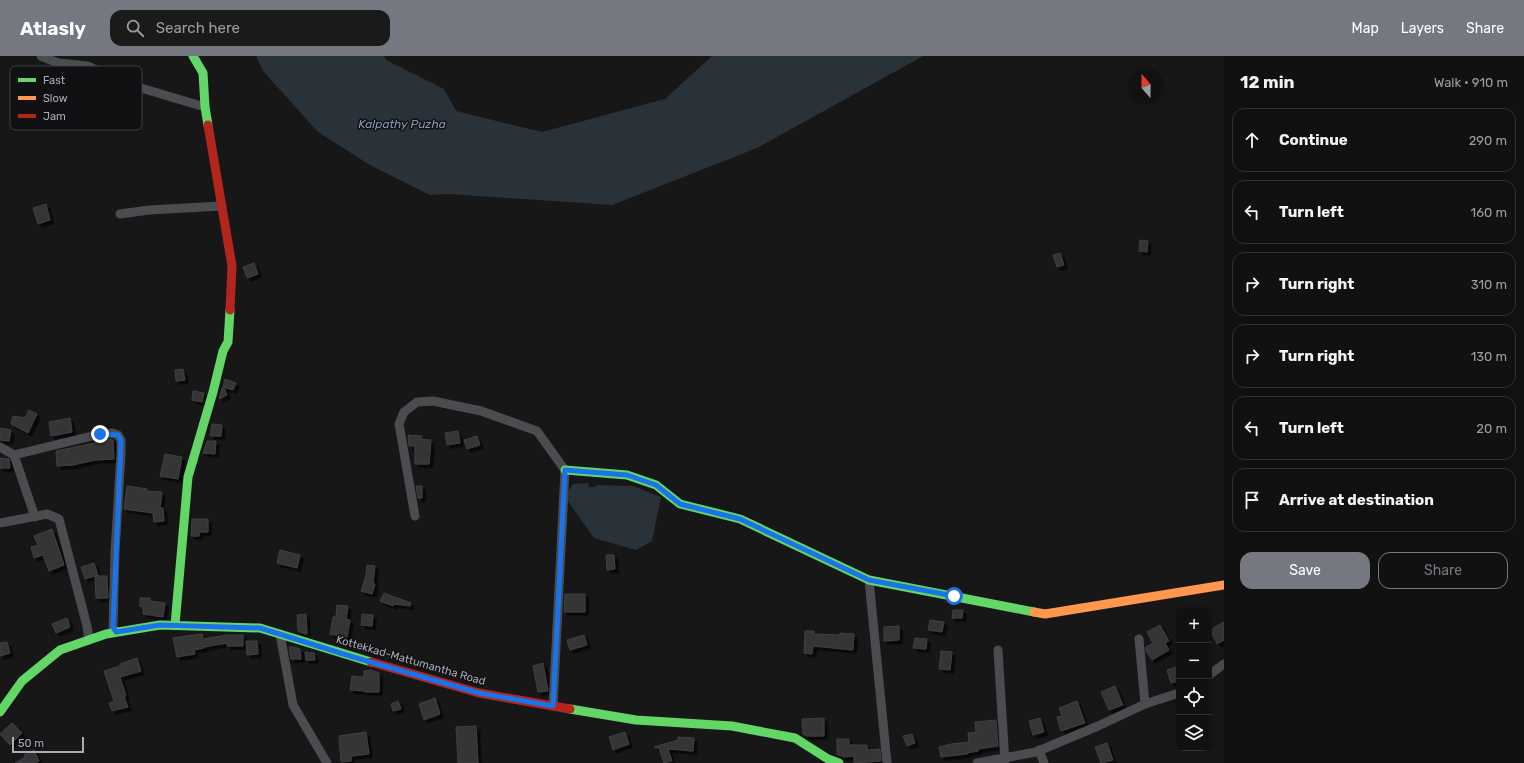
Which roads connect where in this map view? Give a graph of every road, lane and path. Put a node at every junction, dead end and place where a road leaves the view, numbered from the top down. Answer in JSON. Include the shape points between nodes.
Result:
{"nodes":[{"id":1,"x":41,"y":56,"type":"edge"},
{"id":2,"x":84,"y":56,"type":"edge"},
{"id":3,"x":193,"y":56,"type":"edge"},
{"id":4,"x":88,"y":66,"type":"joint"},
{"id":5,"x":142,"y":88,"type":"edge"},
{"id":6,"x":205,"y":107,"type":"junction"},
{"id":7,"x":222,"y":206,"type":"junction"},
{"id":8,"x":120,"y":214,"type":"dead end"},
{"id":9,"x":0,"y":447,"type":"edge"},
{"id":10,"x":14,"y":455,"type":"junction"},
{"id":11,"x":565,"y":470,"type":"junction"},
{"id":12,"x":415,"y":516,"type":"dead end"},
{"id":13,"x":35,"y":517,"type":"junction"},
{"id":14,"x":0,"y":523,"type":"edge"},
{"id":15,"x":869,"y":580,"type":"junction"},
{"id":16,"x":1224,"y":585,"type":"edge"},
{"id":17,"x":175,"y":625,"type":"junction"},
{"id":18,"x":116,"y":632,"type":"junction"},
{"id":19,"x":280,"y":634,"type":"junction"},
{"id":20,"x":1139,"y":639,"type":"dead end"},
{"id":21,"x":89,"y":640,"type":"junction"},
{"id":22,"x":998,"y":650,"type":"dead end"},
{"id":23,"x":1224,"y":664,"type":"edge"},
{"id":24,"x":1212,"y":673,"type":"edge"},
{"id":25,"x":1176,"y":694,"type":"edge"},
{"id":26,"x":1145,"y":704,"type":"junction"},
{"id":27,"x":553,"y":706,"type":"junction"},
{"id":28,"x":0,"y":712,"type":"edge"},
{"id":29,"x":1039,"y":750,"type":"junction"},
{"id":30,"x":1005,"y":760,"type":"edge"},
{"id":31,"x":327,"y":763,"type":"edge"},
{"id":32,"x":839,"y":763,"type":"edge"},
{"id":33,"x":887,"y":763,"type":"edge"},
{"id":34,"x":977,"y":763,"type":"edge"},
{"id":35,"x":1044,"y":763,"type":"edge"}],
"edges":[{"from":1,"to":4,"type":"street","via":[[58,63]]},
{"from":2,"to":4,"type":"street"},
{"from":3,"to":6,"type":"street","via":[[203,73]]},
{"from":5,"to":6,"type":"street"},
{"from":6,"to":7,"type":"street"},
{"from":7,"to":8,"type":"street"},
{"from":7,"to":17,"type":"street","via":[[232,266],[228,342],[223,351],[188,477]]},
{"from":9,"to":10,"type":"street"},
{"from":10,"to":13,"type":"street"},
{"from":10,"to":18,"type":"street","via":[[100,434],[118,435],[121,440],[113,627]]},
{"from":11,"to":12,"type":"street","via":[[537,431],[481,411],[433,401],[417,402],[404,412],[399,424]]},
{"from":11,"to":15,"type":"street","via":[[627,475],[649,482],[680,504],[740,519]]},
{"from":11,"to":27,"type":"street"},
{"from":13,"to":14,"type":"street"},
{"from":13,"to":21,"type":"street","via":[[47,514],[59,519]]},
{"from":15,"to":16,"type":"street","via":[[1045,614]]},
{"from":15,"to":33,"type":"street"},
{"from":17,"to":18,"type":"street","name":"Kottekkad-Mattumantha Road"},
{"from":17,"to":19,"type":"street","name":"Kottekkad-Mattumantha Road","via":[[260,628]]},
{"from":18,"to":21,"type":"street","name":"Kottekkad-Mattumantha Road"},
{"from":19,"to":27,"type":"street","name":"Kottekkad-Mattumantha Road","via":[[479,693]]},
{"from":19,"to":31,"type":"street","via":[[293,706]]},
{"from":20,"to":26,"type":"street"},
{"from":21,"to":28,"type":"street","name":"Kottekkad-Mattumantha Road","via":[[60,650],[22,681]]},
{"from":22,"to":30,"type":"street"},
{"from":23,"to":24,"type":"street"},
{"from":25,"to":26,"type":"street"},
{"from":26,"to":29,"type":"street"},
{"from":27,"to":32,"type":"street","name":"Kottekkad-Mattumantha Road","via":[[636,720],[732,726],[795,738]]},
{"from":29,"to":30,"type":"street"},
{"from":29,"to":35,"type":"street"},
{"from":30,"to":34,"type":"street"}]}
